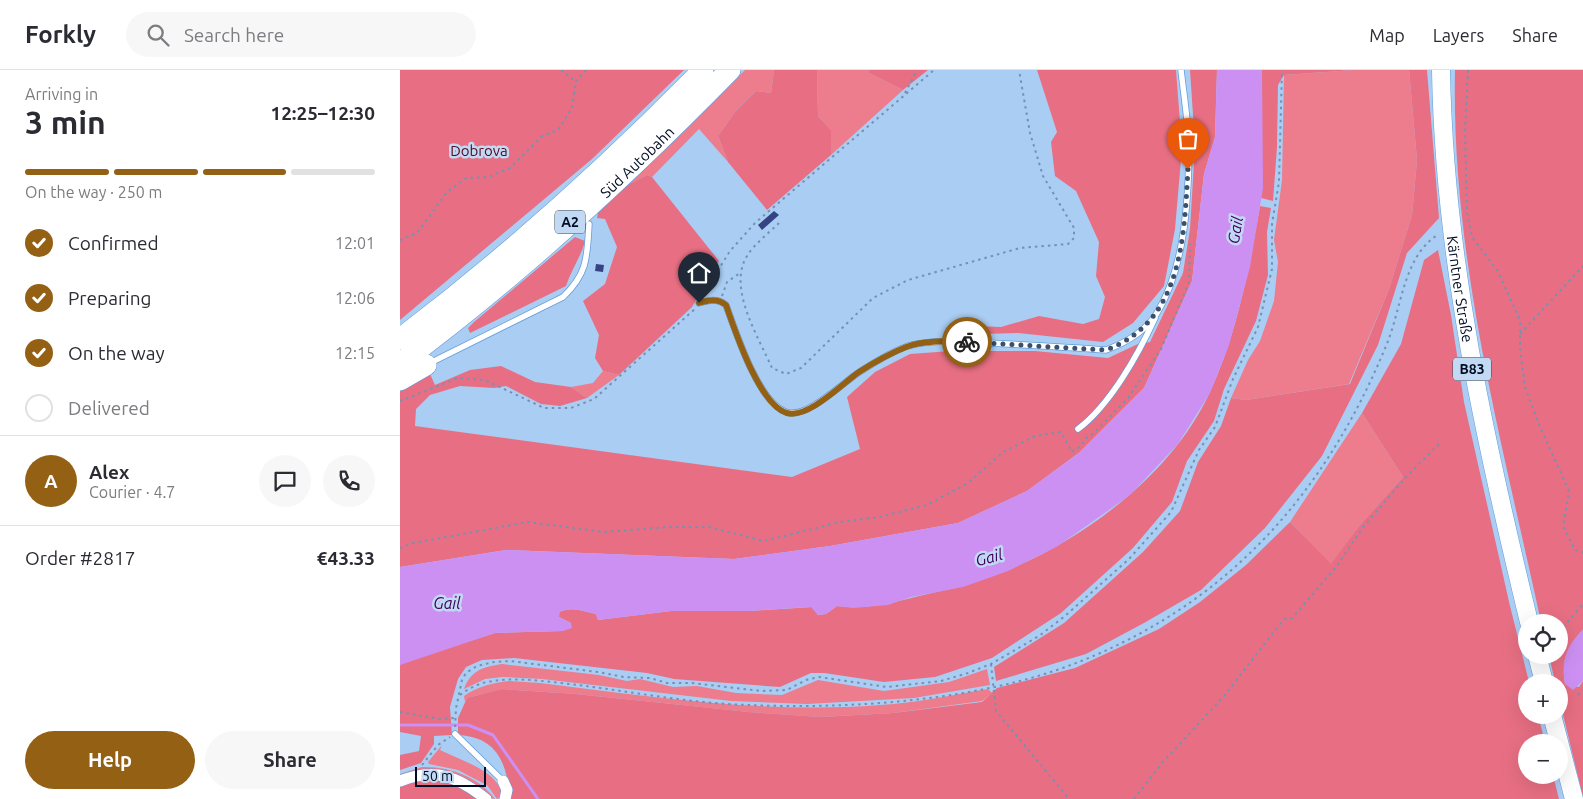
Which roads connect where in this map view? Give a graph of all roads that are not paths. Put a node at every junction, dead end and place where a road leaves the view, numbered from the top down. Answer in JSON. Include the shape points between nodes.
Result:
{"nodes":[{"id":1,"x":703,"y":70,"type":"edge"},
{"id":2,"x":730,"y":70,"type":"edge"},
{"id":3,"x":1181,"y":70,"type":"edge"},
{"id":4,"x":1441,"y":70,"type":"edge"},
{"id":5,"x":590,"y":214,"type":"junction"},
{"id":6,"x":699,"y":303,"type":"road end"},
{"id":7,"x":1157,"y":314,"type":"junction"},
{"id":8,"x":400,"y":339,"type":"edge"},
{"id":9,"x":400,"y":363,"type":"edge"},
{"id":10,"x":426,"y":365,"type":"joint"},
{"id":11,"x":400,"y":380,"type":"edge"},
{"id":12,"x":1078,"y":429,"type":"dead end"},
{"id":13,"x":1527,"y":614,"type":"edge"},
{"id":14,"x":1554,"y":724,"type":"edge"},
{"id":15,"x":455,"y":734,"type":"road end"},
{"id":16,"x":400,"y":781,"type":"edge"},
{"id":17,"x":503,"y":781,"type":"joint"},
{"id":18,"x":486,"y":799,"type":"edge"},
{"id":19,"x":505,"y":799,"type":"edge"},
{"id":20,"x":1574,"y":799,"type":"edge"}],
"edges":[{"from":1,"to":8,"type":"highway","name":"Süd Autobahn","number":"A2","via":[[579,189]]},
{"from":2,"to":5,"type":"highway","name":"Süd Autobahn","number":"A2"},
{"from":3,"to":7,"type":"lane","via":[[1189,152],[1182,233],[1176,272]]},
{"from":4,"to":13,"type":"main road","name":"Kärntner Straße","number":"B83","via":[[1445,156],[1464,320],[1477,395]]},
{"from":5,"to":9,"type":"highway","name":"Süd Autobahn","number":"A2"},
{"from":5,"to":10,"type":"lane","via":[[583,274],[562,297]]},
{"from":6,"to":7,"type":"lane","via":[[720,300],[726,305],[746,358],[764,391],[787,413],[798,413],[812,407],[860,371],[907,346],[940,341],[1106,350],[1124,343]]},
{"from":7,"to":12,"type":"lane","via":[[1138,355],[1098,409]]},
{"from":10,"to":11,"type":"highway"},
{"from":14,"to":20,"type":"main road"},
{"from":15,"to":17,"type":"lane"},
{"from":16,"to":18,"type":"street","via":[[430,774],[443,775],[463,781]]},
{"from":17,"to":19,"type":"street","via":[[507,790]]}]}
